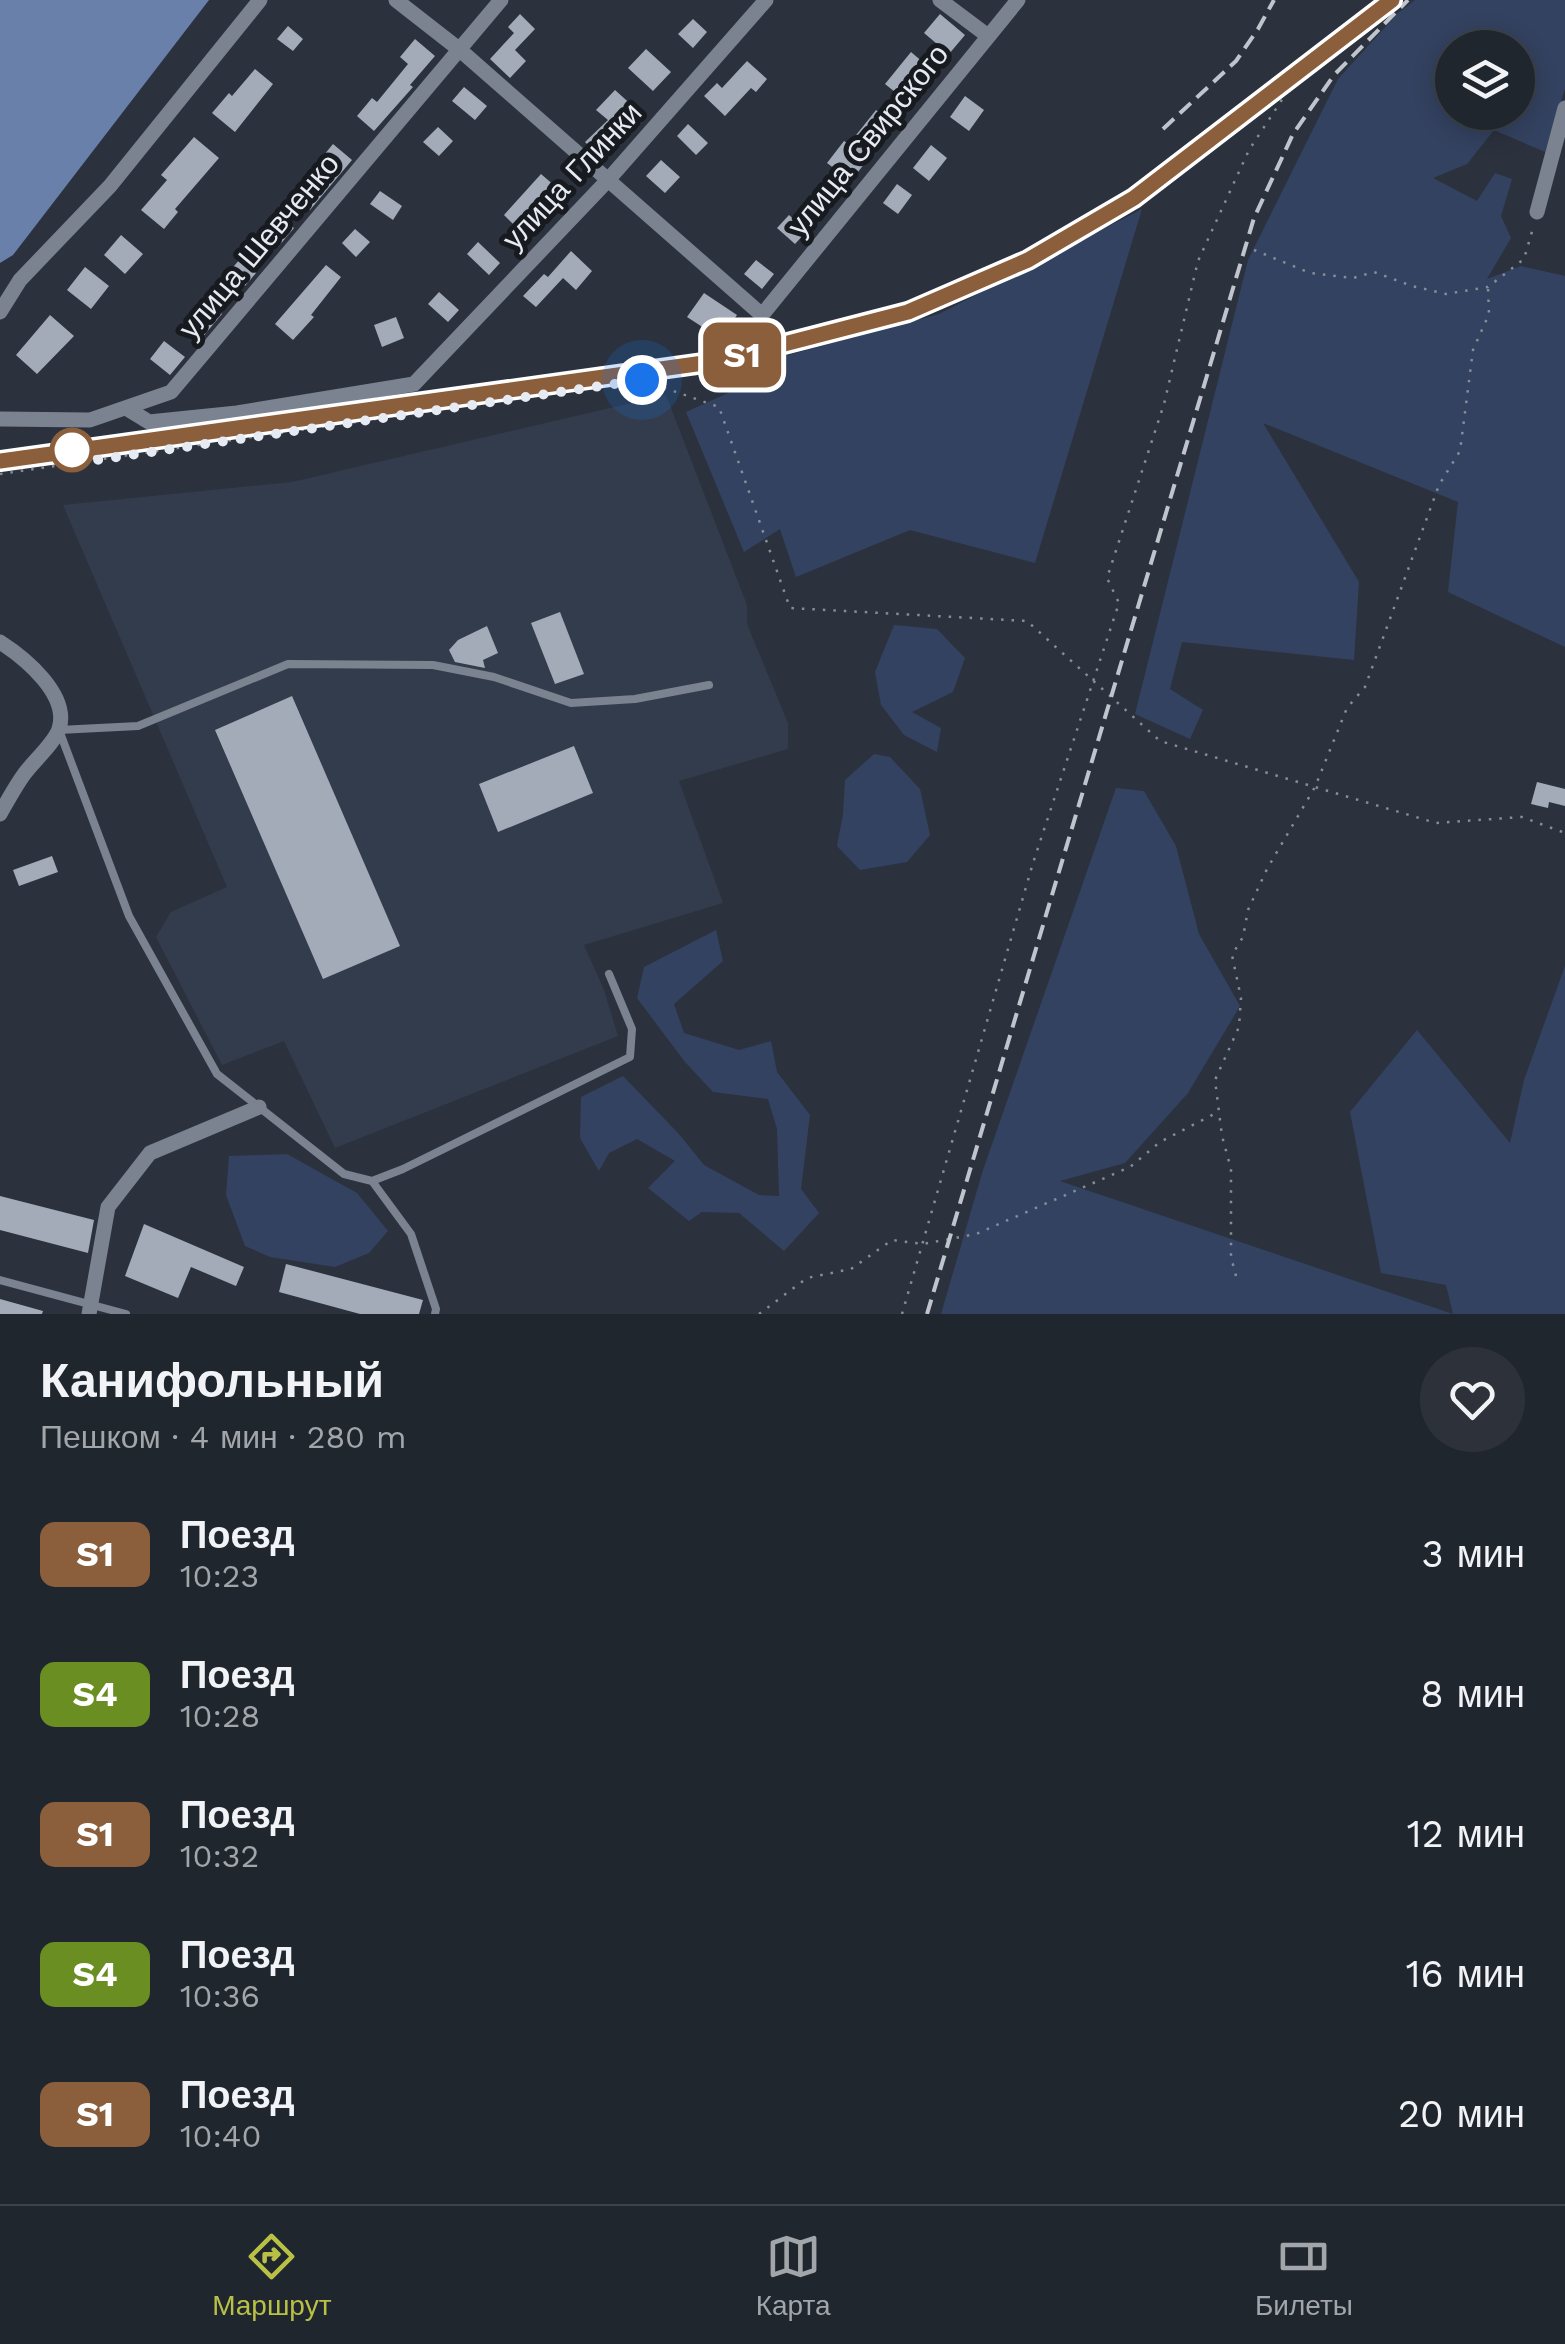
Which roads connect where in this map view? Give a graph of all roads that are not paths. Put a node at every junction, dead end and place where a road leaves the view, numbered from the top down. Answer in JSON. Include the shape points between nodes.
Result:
{"nodes":[{"id":1,"x":260,"y":0,"type":"edge"},
{"id":2,"x":396,"y":0,"type":"edge"},
{"id":3,"x":501,"y":0,"type":"edge"},
{"id":4,"x":766,"y":0,"type":"edge"},
{"id":5,"x":940,"y":0,"type":"edge"},
{"id":6,"x":1018,"y":0,"type":"edge"},
{"id":7,"x":988,"y":36,"type":"junction"},
{"id":8,"x":460,"y":50,"type":"junction"},
{"id":9,"x":1565,"y":110,"type":"edge"},
{"id":10,"x":608,"y":180,"type":"junction"},
{"id":11,"x":1537,"y":212,"type":"road end"},
{"id":12,"x":0,"y":312,"type":"edge"},
{"id":13,"x":126,"y":408,"type":"junction"},
{"id":14,"x":0,"y":418,"type":"edge"},
{"id":15,"x":0,"y":642,"type":"edge"},
{"id":16,"x":709,"y":685,"type":"dead end"},
{"id":17,"x":60,"y":730,"type":"junction"},
{"id":18,"x":0,"y":814,"type":"edge"},
{"id":19,"x":609,"y":974,"type":"dead end"},
{"id":20,"x":259,"y":1106,"type":"junction"},
{"id":21,"x":372,"y":1181,"type":"junction"},
{"id":22,"x":0,"y":1280,"type":"edge"},
{"id":23,"x":91,"y":1310,"type":"edge"},
{"id":24,"x":126,"y":1314,"type":"edge"},
{"id":25,"x":435,"y":1314,"type":"edge"}],
"edges":[{"from":1,"to":12,"type":"street","via":[[110,186],[20,280]]},
{"from":2,"to":8,"type":"street"},
{"from":3,"to":8,"type":"street","name":"улица Шевченко"},
{"from":4,"to":10,"type":"street","name":"улица Глинки"},
{"from":5,"to":7,"type":"street"},
{"from":6,"to":7,"type":"street","name":"улица Свирского"},
{"from":7,"to":10,"type":"street","name":"улица Свирского","via":[[762,316]]},
{"from":8,"to":10,"type":"street"},
{"from":8,"to":13,"type":"street","name":"улица Шевченко","via":[[172,392]]},
{"from":9,"to":11,"type":"street"},
{"from":10,"to":13,"type":"street","name":"улица Глинки","via":[[414,384],[148,422]]},
{"from":13,"to":14,"type":"street","name":"улица Шевченко","via":[[90,420]]},
{"from":15,"to":17,"type":"street","via":[[48,684],[60,708]]},
{"from":16,"to":17,"type":"lane","via":[[571,703],[433,664],[288,664],[138,726]]},
{"from":17,"to":18,"type":"street"},
{"from":17,"to":20,"type":"lane","via":[[130,916],[217,1074]]},
{"from":19,"to":21,"type":"lane","via":[[632,1029],[630,1058]]},
{"from":20,"to":21,"type":"lane","via":[[344,1174]]},
{"from":20,"to":23,"type":"street","via":[[150,1153],[108,1207]]},
{"from":21,"to":25,"type":"lane","via":[[411,1234]]},
{"from":22,"to":23,"type":"lane"},
{"from":23,"to":24,"type":"lane"}]}
